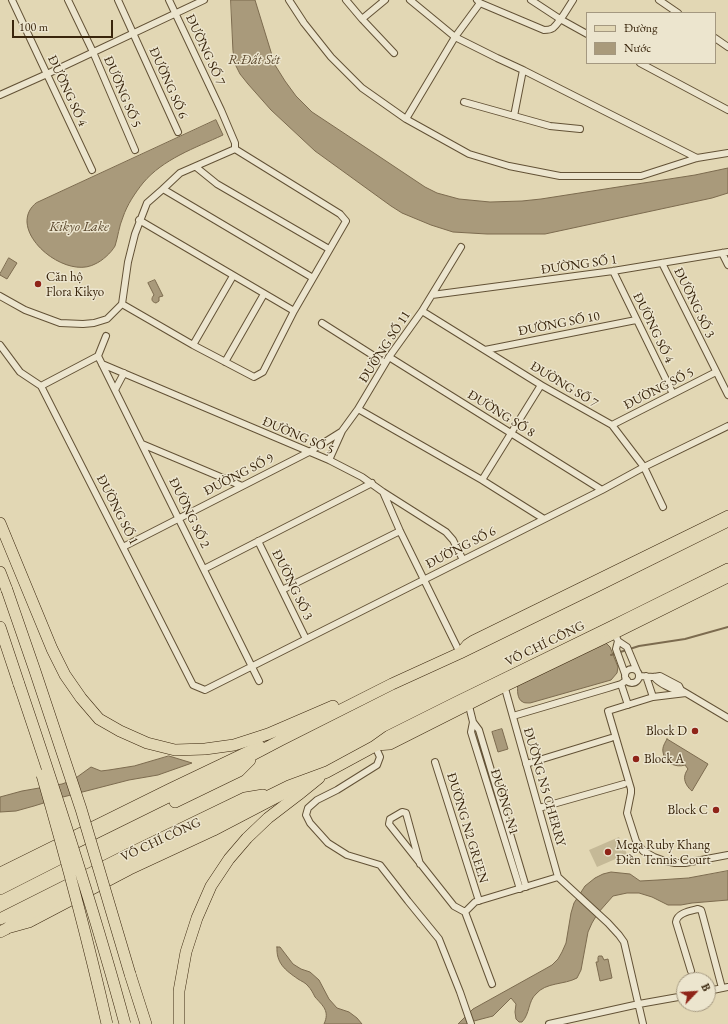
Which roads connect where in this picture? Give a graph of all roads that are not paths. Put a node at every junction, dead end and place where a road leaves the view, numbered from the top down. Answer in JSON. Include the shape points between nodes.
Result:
{"nodes":[{"id":1,"x":12,"y":0,"type":"edge"},
{"id":2,"x":68,"y":0,"type":"edge"},
{"id":3,"x":118,"y":0,"type":"edge"},
{"id":4,"x":169,"y":0,"type":"edge"},
{"id":5,"x":204,"y":0,"type":"edge"},
{"id":6,"x":289,"y":0,"type":"edge"},
{"id":7,"x":346,"y":0,"type":"edge"},
{"id":8,"x":385,"y":0,"type":"edge"},
{"id":9,"x":410,"y":0,"type":"edge"},
{"id":10,"x":531,"y":0,"type":"edge"},
{"id":11,"x":573,"y":0,"type":"edge"},
{"id":12,"x":659,"y":0,"type":"edge"},
{"id":13,"x":479,"y":2,"type":"edge"},
{"id":14,"x":677,"y":12,"type":"edge"},
{"id":15,"x":175,"y":14,"type":"junction"},
{"id":16,"x":362,"y":19,"type":"junction"},
{"id":17,"x":560,"y":20,"type":"junction"},
{"id":18,"x":586,"y":33,"type":"edge"},
{"id":19,"x":133,"y":34,"type":"junction"},
{"id":20,"x":455,"y":37,"type":"junction"},
{"id":21,"x":716,"y":39,"type":"edge"},
{"id":22,"x":728,"y":47,"type":"edge"},
{"id":23,"x":93,"y":52,"type":"junction"},
{"id":24,"x":394,"y":53,"type":"dead end"},
{"id":25,"x":642,"y":64,"type":"edge"},
{"id":26,"x":523,"y":70,"type":"junction"},
{"id":27,"x":47,"y":74,"type":"junction"},
{"id":28,"x":0,"y":94,"type":"edge"},
{"id":29,"x":464,"y":102,"type":"dead end"},
{"id":30,"x":728,"y":110,"type":"edge"},
{"id":31,"x":514,"y":116,"type":"junction"},
{"id":32,"x":406,"y":119,"type":"junction"},
{"id":33,"x":580,"y":129,"type":"dead end"},
{"id":34,"x":178,"y":132,"type":"dead end"},
{"id":35,"x":135,"y":150,"type":"dead end"},
{"id":36,"x":235,"y":150,"type":"junction"},
{"id":37,"x":728,"y":153,"type":"edge"},
{"id":38,"x":697,"y":158,"type":"junction"},
{"id":39,"x":196,"y":167,"type":"junction"},
{"id":40,"x":92,"y":170,"type":"dead end"},
{"id":41,"x":163,"y":189,"type":"junction"},
{"id":42,"x":139,"y":220,"type":"junction"},
{"id":43,"x":461,"y":247,"type":"dead end"},
{"id":44,"x":329,"y":249,"type":"junction"},
{"id":45,"x":725,"y":253,"type":"edge"},
{"id":46,"x":662,"y":263,"type":"junction"},
{"id":47,"x":728,"y":265,"type":"edge"},
{"id":48,"x":613,"y":272,"type":"junction"},
{"id":49,"x":234,"y":276,"type":"junction"},
{"id":50,"x":313,"y":278,"type":"junction"},
{"id":51,"x":264,"y":294,"type":"junction"},
{"id":52,"x":432,"y":295,"type":"junction"},
{"id":53,"x":0,"y":296,"type":"edge"},
{"id":54,"x":122,"y":304,"type":"junction"},
{"id":55,"x":294,"y":311,"type":"junction"},
{"id":56,"x":422,"y":311,"type":"junction"},
{"id":57,"x":636,"y":320,"type":"junction"},
{"id":58,"x":322,"y":324,"type":"dead end"},
{"id":59,"x":106,"y":336,"type":"dead end"},
{"id":60,"x":0,"y":345,"type":"edge"},
{"id":61,"x":194,"y":345,"type":"junction"},
{"id":62,"x":485,"y":350,"type":"junction"},
{"id":63,"x":98,"y":356,"type":"junction"},
{"id":64,"x":387,"y":360,"type":"junction"},
{"id":65,"x":225,"y":362,"type":"junction"},
{"id":66,"x":102,"y":364,"type":"junction"},
{"id":67,"x":716,"y":372,"type":"junction"},
{"id":68,"x":124,"y":373,"type":"junction"},
{"id":69,"x":541,"y":385,"type":"junction"},
{"id":70,"x":41,"y":386,"type":"junction"},
{"id":71,"x":115,"y":390,"type":"junction"},
{"id":72,"x":673,"y":394,"type":"junction"},
{"id":73,"x":728,"y":395,"type":"edge"},
{"id":74,"x":358,"y":409,"type":"junction"},
{"id":75,"x":612,"y":425,"type":"junction"},
{"id":76,"x":728,"y":426,"type":"edge"},
{"id":77,"x":342,"y":431,"type":"junction"},
{"id":78,"x":511,"y":433,"type":"junction"},
{"id":79,"x":142,"y":444,"type":"junction"},
{"id":80,"x":309,"y":452,"type":"junction"},
{"id":81,"x":329,"y":460,"type":"junction"},
{"id":82,"x":644,"y":467,"type":"junction"},
{"id":83,"x":482,"y":480,"type":"junction"},
{"id":84,"x":372,"y":484,"type":"junction"},
{"id":85,"x":242,"y":486,"type":"junction"},
{"id":86,"x":602,"y":490,"type":"junction"},
{"id":87,"x":383,"y":492,"type":"junction"},
{"id":88,"x":663,"y":507,"type":"dead end"},
{"id":89,"x":728,"y":514,"type":"edge"},
{"id":90,"x":179,"y":518,"type":"junction"},
{"id":91,"x":544,"y":519,"type":"junction"},
{"id":92,"x":728,"y":521,"type":"edge"},
{"id":93,"x":0,"y":523,"type":"edge"},
{"id":94,"x":400,"y":531,"type":"junction"},
{"id":95,"x":258,"y":541,"type":"junction"},
{"id":96,"x":124,"y":547,"type":"junction"},
{"id":97,"x":462,"y":560,"type":"junction"},
{"id":98,"x":204,"y":569,"type":"junction"},
{"id":99,"x":728,"y":569,"type":"edge"},
{"id":100,"x":0,"y":572,"type":"edge"},
{"id":101,"x":728,"y":578,"type":"edge"},
{"id":102,"x":424,"y":579,"type":"junction"},
{"id":103,"x":282,"y":590,"type":"junction"},
{"id":104,"x":0,"y":627,"type":"edge"},
{"id":105,"x":615,"y":635,"type":"junction"},
{"id":106,"x":306,"y":639,"type":"junction"},
{"id":107,"x":460,"y":653,"type":"junction"},
{"id":108,"x":447,"y":659,"type":"junction"},
{"id":109,"x":252,"y":666,"type":"junction"},
{"id":110,"x":638,"y":674,"type":"junction"},
{"id":111,"x":646,"y":676,"type":"junction"},
{"id":112,"x":624,"y":679,"type":"junction"},
{"id":113,"x":259,"y":681,"type":"dead end"},
{"id":114,"x":504,"y":683,"type":"junction"},
{"id":115,"x":19,"y":684,"type":"junction"},
{"id":116,"x":205,"y":690,"type":"joint"},
{"id":117,"x":683,"y":692,"type":"junction"},
{"id":118,"x":653,"y":697,"type":"junction"},
{"id":119,"x":468,"y":702,"type":"junction"},
{"id":120,"x":628,"y":705,"type":"junction"},
{"id":121,"x":513,"y":716,"type":"junction"},
{"id":122,"x":728,"y":718,"type":"edge"},
{"id":123,"x":473,"y":722,"type":"junction"},
{"id":124,"x":611,"y":738,"type":"dead end"},
{"id":125,"x":281,"y":740,"type":"junction"},
{"id":126,"x":375,"y":746,"type":"junction"},
{"id":127,"x":256,"y":753,"type":"junction"},
{"id":128,"x":435,"y":762,"type":"dead end"},
{"id":129,"x":526,"y":764,"type":"junction"},
{"id":130,"x":326,"y":772,"type":"junction"},
{"id":131,"x":624,"y":784,"type":"dead end"},
{"id":132,"x":273,"y":794,"type":"junction"},
{"id":133,"x":539,"y":808,"type":"junction"},
{"id":134,"x":503,"y":811,"type":"junction"},
{"id":135,"x":496,"y":813,"type":"junction"},
{"id":136,"x":728,"y":855,"type":"edge"},
{"id":137,"x":420,"y":864,"type":"junction"},
{"id":138,"x":0,"y":872,"type":"edge"},
{"id":139,"x":558,"y":877,"type":"junction"},
{"id":140,"x":0,"y":880,"type":"edge"},
{"id":141,"x":526,"y":887,"type":"junction"},
{"id":142,"x":520,"y":888,"type":"junction"},
{"id":143,"x":0,"y":889,"type":"edge"},
{"id":144,"x":479,"y":901,"type":"junction"},
{"id":145,"x":465,"y":912,"type":"junction"},
{"id":146,"x":0,"y":919,"type":"edge"},
{"id":147,"x":3,"y":931,"type":"edge"},
{"id":148,"x":691,"y":971,"type":"dead end"},
{"id":149,"x":492,"y":984,"type":"dead end"},
{"id":150,"x":725,"y":988,"type":"edge"},
{"id":151,"x":676,"y":997,"type":"edge"},
{"id":152,"x":638,"y":1004,"type":"junction"},
{"id":153,"x":106,"y":1024,"type":"edge"},
{"id":154,"x":125,"y":1024,"type":"edge"},
{"id":155,"x":145,"y":1024,"type":"edge"},
{"id":156,"x":179,"y":1024,"type":"edge"},
{"id":157,"x":471,"y":1024,"type":"edge"},
{"id":158,"x":548,"y":1024,"type":"edge"},
{"id":159,"x":643,"y":1024,"type":"edge"}],
"edges":[{"from":1,"to":27,"type":"street","name":"ĐƯỜNG SỐ 4"},
{"from":2,"to":23,"type":"street","name":"ĐƯỜNG SỐ 5"},
{"from":3,"to":19,"type":"street","name":"ĐƯỜNG SỐ 6"},
{"from":4,"to":15,"type":"street","name":"ĐƯỜNG SỐ 7"},
{"from":5,"to":15,"type":"street"},
{"from":6,"to":32,"type":"street","via":[[331,57],[362,88]]},
{"from":7,"to":16,"type":"street"},
{"from":8,"to":16,"type":"street"},
{"from":9,"to":20,"type":"street"},
{"from":10,"to":17,"type":"street"},
{"from":11,"to":17,"type":"street"},
{"from":12,"to":14,"type":"street"},
{"from":13,"to":17,"type":"street","via":[[544,30],[552,29]]},
{"from":13,"to":20,"type":"street"},
{"from":15,"to":19,"type":"street"},
{"from":15,"to":36,"type":"street","name":"ĐƯỜNG SỐ 7","via":[[221,110],[235,143]]},
{"from":16,"to":24,"type":"street"},
{"from":17,"to":18,"type":"street"},
{"from":19,"to":23,"type":"street"},
{"from":19,"to":34,"type":"street","name":"ĐƯỜNG SỐ 6"},
{"from":20,"to":26,"type":"street"},
{"from":20,"to":32,"type":"street"},
{"from":21,"to":22,"type":"street"},
{"from":23,"to":27,"type":"street"},
{"from":23,"to":35,"type":"street","name":"ĐƯỜNG SỐ 5"},
{"from":25,"to":30,"type":"street"},
{"from":26,"to":31,"type":"street"},
{"from":26,"to":38,"type":"street"},
{"from":27,"to":28,"type":"street"},
{"from":27,"to":40,"type":"street","name":"ĐƯỜNG SỐ 4"},
{"from":29,"to":31,"type":"street"},
{"from":31,"to":33,"type":"street","via":[[550,126]]},
{"from":32,"to":38,"type":"street","via":[[469,154],[509,166],[560,176],[641,176]]},
{"from":36,"to":39,"type":"street"},
{"from":36,"to":44,"type":"street","via":[[340,214],[346,221]]},
{"from":37,"to":38,"type":"street"},
{"from":39,"to":41,"type":"street","via":[[180,173]]},
{"from":39,"to":44,"type":"street","via":[[217,184]]},
{"from":41,"to":42,"type":"street","via":[[146,203]]},
{"from":41,"to":50,"type":"street"},
{"from":42,"to":49,"type":"street"},
{"from":42,"to":54,"type":"street","via":[[128,262]]},
{"from":43,"to":52,"type":"street","name":"ĐƯỜNG SỐ 11"},
{"from":44,"to":50,"type":"street"},
{"from":45,"to":46,"type":"street","name":"ĐƯỜNG SỐ 1"},
{"from":45,"to":47,"type":"street"},
{"from":46,"to":48,"type":"street","name":"ĐƯỜNG SỐ 1"},
{"from":46,"to":67,"type":"street","name":"ĐƯỜNG SỐ 3"},
{"from":48,"to":52,"type":"street","name":"ĐƯỜNG SỐ 1"},
{"from":48,"to":57,"type":"street","name":"ĐƯỜNG SỐ 4"},
{"from":49,"to":51,"type":"street"},
{"from":49,"to":61,"type":"street"},
{"from":50,"to":55,"type":"street"},
{"from":51,"to":55,"type":"street"},
{"from":51,"to":65,"type":"street"},
{"from":52,"to":56,"type":"street","name":"ĐƯỜNG SỐ 11"},
{"from":53,"to":54,"type":"street","via":[[25,310],[60,323],[94,323],[107,319]]},
{"from":54,"to":61,"type":"street"},
{"from":55,"to":65,"type":"street","via":[[263,372],[254,377]]},
{"from":56,"to":62,"type":"street","name":"ĐƯỜNG SỐ 7"},
{"from":56,"to":64,"type":"street","name":"ĐƯỜNG SỐ 11"},
{"from":57,"to":62,"type":"street","name":"ĐƯỜNG SỐ 10"},
{"from":57,"to":72,"type":"street","name":"ĐƯỜNG SỐ 4"},
{"from":58,"to":64,"type":"street","name":"ĐƯỜNG SỐ 8"},
{"from":59,"to":63,"type":"street"},
{"from":60,"to":70,"type":"street","name":"ĐƯỜNG SỐ 1","via":[[20,372]]},
{"from":61,"to":65,"type":"street"},
{"from":62,"to":69,"type":"street","name":"ĐƯỜNG SỐ 7"},
{"from":63,"to":66,"type":"street","name":"ĐƯỜNG SỐ 2"},
{"from":63,"to":70,"type":"street"},
{"from":64,"to":74,"type":"street","name":"ĐƯỜNG SỐ 11"},
{"from":64,"to":78,"type":"street","name":"ĐƯỜNG SỐ 8"},
{"from":66,"to":68,"type":"street","name":"ĐƯỜNG SỐ 5"},
{"from":66,"to":71,"type":"street","name":"ĐƯỜNG SỐ 2"},
{"from":67,"to":72,"type":"street","name":"ĐƯỜNG SỐ 5"},
{"from":67,"to":73,"type":"street","name":"ĐƯỜNG SỐ 3"},
{"from":68,"to":71,"type":"street"},
{"from":68,"to":80,"type":"street","name":"ĐƯỜNG SỐ 5"},
{"from":69,"to":75,"type":"street","name":"ĐƯỜNG SỐ 7"},
{"from":69,"to":78,"type":"street"},
{"from":70,"to":96,"type":"street","name":"ĐƯỜNG SỐ 1"},
{"from":71,"to":79,"type":"street","name":"ĐƯỜNG SỐ 2"},
{"from":72,"to":75,"type":"street","name":"ĐƯỜNG SỐ 5"},
{"from":74,"to":77,"type":"street","name":"ĐƯỜNG SỐ 11"},
{"from":74,"to":83,"type":"street"},
{"from":75,"to":82,"type":"street","name":"ĐƯỜNG SỐ 7"},
{"from":76,"to":82,"type":"street","name":"ĐƯỜNG SỐ 6"},
{"from":77,"to":80,"type":"street","name":"ĐƯỜNG SỐ 9"},
{"from":77,"to":81,"type":"street","name":"ĐƯỜNG SỐ 11"},
{"from":78,"to":83,"type":"street"},
{"from":78,"to":86,"type":"street","name":"ĐƯỜNG SỐ 8"},
{"from":79,"to":85,"type":"street"},
{"from":79,"to":90,"type":"street","name":"ĐƯỜNG SỐ 2"},
{"from":80,"to":81,"type":"street","name":"ĐƯỜNG SỐ 5"},
{"from":80,"to":85,"type":"street","name":"ĐƯỜNG SỐ 9"},
{"from":81,"to":84,"type":"street","name":"ĐƯỜNG SỐ 5"},
{"from":82,"to":86,"type":"street","name":"ĐƯỜNG SỐ 6"},
{"from":82,"to":88,"type":"street","name":"ĐƯỜNG SỐ 7"},
{"from":83,"to":91,"type":"street"},
{"from":84,"to":87,"type":"street","name":"ĐƯỜNG SỐ 5"},
{"from":84,"to":95,"type":"street"},
{"from":85,"to":90,"type":"street","name":"ĐƯỜNG SỐ 9"},
{"from":86,"to":91,"type":"street","name":"ĐƯỜNG SỐ 6"},
{"from":87,"to":94,"type":"street"},
{"from":87,"to":97,"type":"street","name":"ĐƯỜNG SỐ 5","via":[[446,532],[453,540]]},
{"from":89,"to":107,"type":"main road","name":"VÕ CHÍ CÔNG","via":[[473,640]]},
{"from":90,"to":96,"type":"street","name":"ĐƯỜNG SỐ 9"},
{"from":90,"to":98,"type":"street","name":"ĐƯỜNG SỐ 2"},
{"from":91,"to":97,"type":"street","name":"ĐƯỜNG SỐ 6"},
{"from":92,"to":107,"type":"highway","name":"VÕ CHÍ CÔNG"},
{"from":93,"to":108,"type":"highway","via":[[65,675],[99,718],[147,743],[175,750],[234,745],[268,734]]},
{"from":94,"to":102,"type":"street"},
{"from":94,"to":103,"type":"street"},
{"from":95,"to":98,"type":"street"},
{"from":95,"to":103,"type":"street","name":"ĐƯỜNG SỐ 3"},
{"from":96,"to":116,"type":"street","name":"ĐƯỜNG SỐ 1","via":[[193,685]]},
{"from":97,"to":102,"type":"street","name":"ĐƯỜNG SỐ 6"},
{"from":98,"to":109,"type":"street","name":"ĐƯỜNG SỐ 2"},
{"from":99,"to":105,"type":"highway","name":"VÕ CHÍ CÔNG","via":[[633,616]]},
{"from":100,"to":155,"type":"highway","bridge":true,"via":[[81,809]]},
{"from":101,"to":105,"type":"main road","name":"VÕ CHÍ CÔNG"},
{"from":102,"to":106,"type":"street","name":"ĐƯỜNG SỐ 6"},
{"from":102,"to":107,"type":"street"},
{"from":103,"to":106,"type":"street","name":"ĐƯỜNG SỐ 3"},
{"from":104,"to":115,"type":"highway"},
{"from":105,"to":110,"type":"street","via":[[627,647]]},
{"from":105,"to":112,"type":"street"},
{"from":105,"to":114,"type":"highway","name":"VÕ CHÍ CÔNG"},
{"from":106,"to":109,"type":"street","name":"ĐƯỜNG SỐ 6"},
{"from":107,"to":108,"type":"highway","name":"VÕ CHÍ CÔNG"},
{"from":108,"to":125,"type":"highway","name":"VÕ CHÍ CÔNG"},
{"from":109,"to":113,"type":"street","name":"ĐƯỜNG SỐ 2"},
{"from":109,"to":116,"type":"street","name":"ĐƯỜNG SỐ 6"},
{"from":110,"to":111,"type":"street"},
{"from":110,"to":112,"type":"street","via":[[630,669]]},
{"from":110,"to":112,"type":"street","via":[[638,680],[634,683]]},
{"from":111,"to":117,"type":"street","via":[[654,677],[657,681]]},
{"from":111,"to":118,"type":"street"},
{"from":112,"to":120,"type":"street"},
{"from":112,"to":121,"type":"street"},
{"from":114,"to":119,"type":"highway","name":"VÕ CHÍ CÔNG"},
{"from":114,"to":121,"type":"street","name":"ĐƯỜNG N5 CHERRY"},
{"from":115,"to":153,"type":"highway","bridge":true,"via":[[71,876]]},
{"from":115,"to":154,"type":"highway","bridge":true,"via":[[65,821]]},
{"from":117,"to":118,"type":"street"},
{"from":117,"to":122,"type":"street"},
{"from":118,"to":120,"type":"street"},
{"from":119,"to":123,"type":"street","name":"ĐƯỜNG N1"},
{"from":119,"to":126,"type":"highway","name":"VÕ CHÍ CÔNG","via":[[389,736]]},
{"from":120,"to":136,"type":"street","via":[[608,711],[631,789],[627,813],[639,846],[654,857],[676,863]]},
{"from":121,"to":129,"type":"street","name":"ĐƯỜNG N5 CHERRY"},
{"from":123,"to":134,"type":"street","name":"ĐƯỜNG N1","via":[[479,730]]},
{"from":123,"to":135,"type":"street","name":"ĐƯỜNG N1","via":[[471,732]]},
{"from":124,"to":129,"type":"street"},
{"from":125,"to":127,"type":"highway","name":"VÕ CHÍ CÔNG"},
{"from":125,"to":138,"type":"main road","name":"VÕ CHÍ CÔNG","via":[[261,745]]},
{"from":126,"to":130,"type":"highway","name":"VÕ CHÍ CÔNG"},
{"from":126,"to":157,"type":"street","via":[[380,757],[377,765],[317,800],[308,808],[306,815],[328,843],[348,855],[380,865],[439,939]]},
{"from":127,"to":140,"type":"highway","name":"VÕ CHÍ CÔNG"},
{"from":127,"to":143,"type":"highway","name":"VÕ CHÍ CÔNG","via":[[239,771]]},
{"from":128,"to":144,"type":"street","name":"ĐƯỜNG N2 GREEN"},
{"from":129,"to":133,"type":"street","name":"ĐƯỜNG N5 CHERRY"},
{"from":130,"to":132,"type":"highway","name":"VÕ CHÍ CÔNG"},
{"from":130,"to":147,"type":"main road","name":"VÕ CHÍ CÔNG","via":[[29,923]]},
{"from":130,"to":156,"type":"highway","via":[[247,838],[210,886],[186,952],[179,991]]},
{"from":131,"to":133,"type":"street"},
{"from":132,"to":146,"type":"highway","name":"VÕ CHÍ CÔNG","via":[[245,798],[135,850]]},
{"from":132,"to":147,"type":"highway","name":"VÕ CHÍ CÔNG","via":[[23,917]]},
{"from":133,"to":139,"type":"street","name":"ĐƯỜNG N5 CHERRY"},
{"from":134,"to":135,"type":"street"},
{"from":134,"to":141,"type":"street","name":"ĐƯỜNG N1"},
{"from":135,"to":142,"type":"street","name":"ĐƯỜNG N1"},
{"from":137,"to":137,"type":"street","via":[[406,813],[402,812],[390,819],[389,824]]},
{"from":137,"to":145,"type":"street","via":[[454,906]]},
{"from":139,"to":141,"type":"street"},
{"from":139,"to":152,"type":"street","via":[[624,942]]},
{"from":141,"to":142,"type":"street"},
{"from":142,"to":144,"type":"street"},
{"from":144,"to":145,"type":"street"},
{"from":145,"to":149,"type":"street"},
{"from":148,"to":150,"type":"street","via":[[676,919],[698,909],[701,910]]},
{"from":151,"to":152,"type":"street"},
{"from":152,"to":158,"type":"street"},
{"from":152,"to":159,"type":"street"}]}
